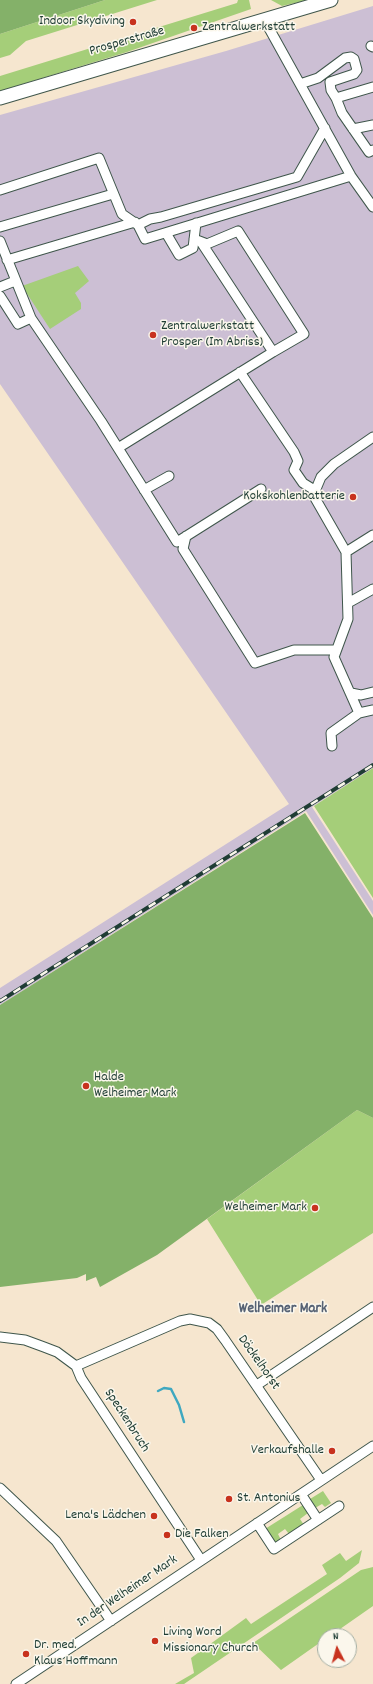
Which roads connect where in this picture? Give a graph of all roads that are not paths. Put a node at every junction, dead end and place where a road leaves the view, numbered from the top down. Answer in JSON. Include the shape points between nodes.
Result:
{"nodes":[{"id":1,"x":331,"y":0,"type":"edge"},
{"id":2,"x":265,"y":20,"type":"junction"},
{"id":3,"x":300,"y":84,"type":"junction"},
{"id":4,"x":373,"y":87,"type":"edge"},
{"id":5,"x":0,"y":98,"type":"edge"},
{"id":6,"x":336,"y":98,"type":"junction"},
{"id":7,"x":373,"y":125,"type":"edge"},
{"id":8,"x":325,"y":128,"type":"junction"},
{"id":9,"x":353,"y":129,"type":"junction"},
{"id":10,"x":372,"y":153,"type":"edge"},
{"id":11,"x":352,"y":176,"type":"junction"},
{"id":12,"x":0,"y":190,"type":"edge"},
{"id":13,"x":113,"y":194,"type":"junction"},
{"id":14,"x":373,"y":207,"type":"edge"},
{"id":15,"x":136,"y":224,"type":"junction"},
{"id":16,"x":196,"y":224,"type":"junction"},
{"id":17,"x":0,"y":227,"type":"edge"},
{"id":18,"x":166,"y":233,"type":"junction"},
{"id":19,"x":198,"y":240,"type":"junction"},
{"id":20,"x":0,"y":241,"type":"edge"},
{"id":21,"x":7,"y":260,"type":"junction"},
{"id":22,"x":15,"y":281,"type":"junction"},
{"id":23,"x":0,"y":287,"type":"edge"},
{"id":24,"x":0,"y":296,"type":"edge"},
{"id":25,"x":31,"y":318,"type":"junction"},
{"id":26,"x":272,"y":352,"type":"junction"},
{"id":27,"x":240,"y":372,"type":"junction"},
{"id":28,"x":373,"y":437,"type":"edge"},
{"id":29,"x":118,"y":448,"type":"junction"},
{"id":30,"x":169,"y":476,"type":"dead end"},
{"id":31,"x":261,"y":489,"type":"dead end"},
{"id":32,"x":144,"y":490,"type":"junction"},
{"id":33,"x":316,"y":491,"type":"junction"},
{"id":34,"x":186,"y":536,"type":"junction"},
{"id":35,"x":373,"y":536,"type":"edge"},
{"id":36,"x":346,"y":552,"type":"junction"},
{"id":37,"x":373,"y":589,"type":"edge"},
{"id":38,"x":348,"y":603,"type":"junction"},
{"id":39,"x":336,"y":650,"type":"junction"},
{"id":40,"x":373,"y":692,"type":"edge"},
{"id":41,"x":351,"y":693,"type":"junction"},
{"id":42,"x":373,"y":710,"type":"edge"},
{"id":43,"x":359,"y":713,"type":"junction"},
{"id":44,"x":332,"y":746,"type":"dead end"},
{"id":45,"x":373,"y":1307,"type":"edge"},
{"id":46,"x":0,"y":1337,"type":"edge"},
{"id":47,"x":76,"y":1366,"type":"junction"},
{"id":48,"x":257,"y":1385,"type":"junction"},
{"id":49,"x":373,"y":1446,"type":"edge"},
{"id":50,"x":321,"y":1480,"type":"junction"},
{"id":51,"x":0,"y":1488,"type":"edge"},
{"id":52,"x":301,"y":1494,"type":"junction"},
{"id":53,"x":340,"y":1506,"type":"dead end"},
{"id":54,"x":318,"y":1520,"type":"junction"},
{"id":55,"x":257,"y":1523,"type":"junction"},
{"id":56,"x":201,"y":1560,"type":"junction"},
{"id":57,"x":111,"y":1620,"type":"junction"},
{"id":58,"x":16,"y":1684,"type":"edge"}],
"edges":[{"from":1,"to":2,"type":"main road","name":"Prosperstraße"},
{"from":2,"to":3,"type":"street"},
{"from":2,"to":5,"type":"main road","name":"Prosperstraße","via":[[200,37]]},
{"from":3,"to":6,"type":"street","via":[[318,78],[345,58],[354,59],[357,70],[354,74],[330,82]]},
{"from":3,"to":8,"type":"street"},
{"from":4,"to":6,"type":"street"},
{"from":6,"to":9,"type":"street"},
{"from":7,"to":9,"type":"street"},
{"from":8,"to":11,"type":"street"},
{"from":8,"to":15,"type":"street","via":[[297,177]]},
{"from":9,"to":10,"type":"street"},
{"from":11,"to":14,"type":"street"},
{"from":11,"to":16,"type":"street"},
{"from":12,"to":13,"type":"street","via":[[99,158]]},
{"from":13,"to":15,"type":"street","via":[[122,214]]},
{"from":13,"to":17,"type":"street"},
{"from":15,"to":18,"type":"street","via":[[145,239]]},
{"from":15,"to":21,"type":"street"},
{"from":16,"to":18,"type":"street"},
{"from":16,"to":19,"type":"street"},
{"from":18,"to":19,"type":"street","via":[[180,255],[193,248]]},
{"from":19,"to":26,"type":"street"},
{"from":19,"to":26,"type":"street","via":[[207,244],[238,231],[304,334]]},
{"from":20,"to":21,"type":"street"},
{"from":21,"to":22,"type":"street"},
{"from":22,"to":23,"type":"street"},
{"from":22,"to":25,"type":"street"},
{"from":24,"to":25,"type":"street","via":[[18,324]]},
{"from":25,"to":29,"type":"street"},
{"from":26,"to":27,"type":"street"},
{"from":27,"to":29,"type":"street"},
{"from":27,"to":33,"type":"street","via":[[294,452],[298,461],[294,470],[303,483]]},
{"from":28,"to":33,"type":"street","via":[[334,464],[321,477]]},
{"from":29,"to":32,"type":"street"},
{"from":30,"to":32,"type":"street"},
{"from":31,"to":34,"type":"street"},
{"from":32,"to":34,"type":"street","via":[[177,542]]},
{"from":33,"to":36,"type":"street","via":[[315,498]]},
{"from":34,"to":39,"type":"street","via":[[183,550],[255,663],[294,650]]},
{"from":35,"to":36,"type":"street"},
{"from":36,"to":38,"type":"street"},
{"from":37,"to":38,"type":"street"},
{"from":38,"to":39,"type":"street","via":[[348,619]]},
{"from":39,"to":41,"type":"street","via":[[334,657]]},
{"from":40,"to":41,"type":"street","via":[[361,695]]},
{"from":41,"to":43,"type":"street"},
{"from":42,"to":43,"type":"street"},
{"from":43,"to":44,"type":"street","via":[[331,733]]},
{"from":45,"to":48,"type":"street"},
{"from":46,"to":47,"type":"street","name":"Speckenbruch","via":[[25,1340],[44,1347],[57,1352]]},
{"from":47,"to":48,"type":"street","name":"Döckelhorst","via":[[180,1321],[200,1320],[217,1329]]},
{"from":47,"to":56,"type":"street","name":"Speckenbruch","via":[[81,1378]]},
{"from":48,"to":50,"type":"street","name":"Döckelhorst"},
{"from":49,"to":50,"type":"street","name":"In der Welheimer Mark"},
{"from":50,"to":52,"type":"street","name":"In der Welheimer Mark"},
{"from":51,"to":57,"type":"street","via":[[56,1541]]},
{"from":52,"to":54,"type":"street"},
{"from":52,"to":55,"type":"street","name":"In der Welheimer Mark"},
{"from":53,"to":54,"type":"street"},
{"from":54,"to":55,"type":"street","via":[[274,1549]]},
{"from":55,"to":56,"type":"street","name":"In der Welheimer Mark"},
{"from":56,"to":57,"type":"street","name":"In der Welheimer Mark"},
{"from":57,"to":58,"type":"street","name":"In der Welheimer Mark"}]}
